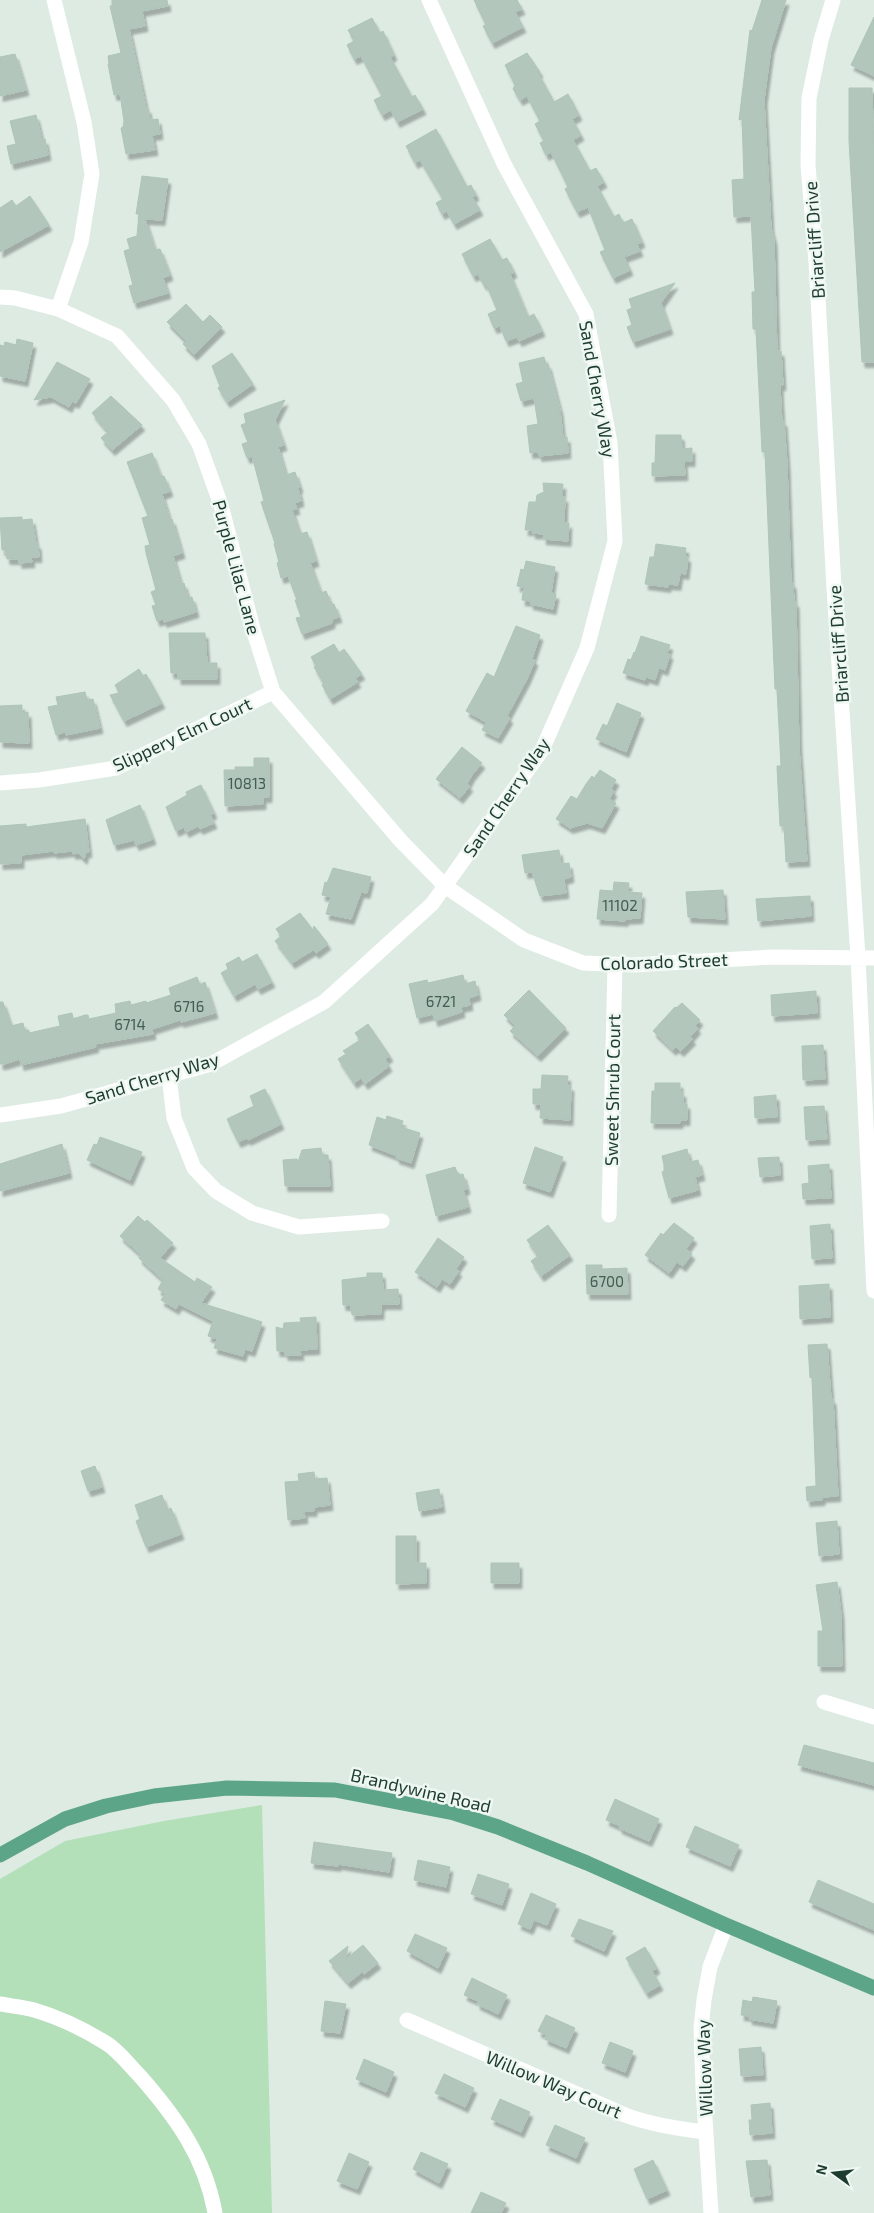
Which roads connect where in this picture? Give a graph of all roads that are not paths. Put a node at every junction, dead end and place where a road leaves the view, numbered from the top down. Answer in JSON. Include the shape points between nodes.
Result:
{"nodes":[{"id":1,"x":54,"y":0,"type":"edge"},
{"id":2,"x":429,"y":0,"type":"edge"},
{"id":3,"x":833,"y":0,"type":"edge"},
{"id":4,"x":0,"y":297,"type":"edge"},
{"id":5,"x":58,"y":309,"type":"junction"},
{"id":6,"x":273,"y":692,"type":"junction"},
{"id":7,"x":0,"y":783,"type":"edge"},
{"id":8,"x":445,"y":886,"type":"junction"},
{"id":9,"x":858,"y":957,"type":"junction"},
{"id":10,"x":874,"y":958,"type":"edge"},
{"id":11,"x":615,"y":964,"type":"junction"},
{"id":12,"x":169,"y":1076,"type":"junction"},
{"id":13,"x":0,"y":1115,"type":"edge"},
{"id":14,"x":609,"y":1215,"type":"dead end"},
{"id":15,"x":382,"y":1221,"type":"dead end"},
{"id":16,"x":874,"y":1292,"type":"edge"},
{"id":17,"x":824,"y":1702,"type":"dead end"},
{"id":18,"x":874,"y":1718,"type":"edge"},
{"id":19,"x":0,"y":1855,"type":"edge"},
{"id":20,"x":726,"y":1926,"type":"junction"},
{"id":21,"x":874,"y":1988,"type":"edge"},
{"id":22,"x":0,"y":2004,"type":"edge"},
{"id":23,"x":407,"y":2020,"type":"dead end"},
{"id":24,"x":706,"y":2132,"type":"junction"},
{"id":25,"x":215,"y":2213,"type":"edge"},
{"id":26,"x":711,"y":2213,"type":"edge"}],
"edges":[{"from":1,"to":5,"type":"street","via":[[84,122],[92,174],[81,242]]},
{"from":2,"to":8,"type":"street","name":"Sand Cherry Way","via":[[504,164],[586,314],[610,443],[615,541],[586,648],[542,750]]},
{"from":3,"to":9,"type":"street","name":"Briarcliff Drive","via":[[809,98],[808,165]]},
{"from":4,"to":5,"type":"street","name":"Purple Lilac Lane"},
{"from":5,"to":6,"type":"street","name":"Purple Lilac Lane","via":[[117,336],[173,400],[199,444],[220,505]]},
{"from":6,"to":7,"type":"street","name":"Slippery Elm Court","via":[[116,768]]},
{"from":6,"to":8,"type":"street","name":"Purple Lilac Lane","via":[[401,841]]},
{"from":8,"to":11,"type":"street","name":"Colorado Street","via":[[524,940],[583,964]]},
{"from":8,"to":12,"type":"street","name":"Sand Cherry Way","via":[[432,904],[324,1002],[211,1064]]},
{"from":9,"to":10,"type":"street","name":"Colorado Street"},
{"from":9,"to":11,"type":"street","name":"Colorado Street"},
{"from":9,"to":16,"type":"street","name":"Briarcliff Drive"},
{"from":11,"to":14,"type":"street","name":"Sweet Shrub Court"},
{"from":12,"to":13,"type":"street","name":"Sand Cherry Way","via":[[61,1106]]},
{"from":12,"to":15,"type":"street","via":[[174,1118],[180,1134],[194,1168],[216,1192],[252,1213],[299,1227]]},
{"from":17,"to":18,"type":"street"},
{"from":19,"to":20,"type":"main road","name":"Brandywine Road","via":[[65,1819],[154,1796],[243,1788],[335,1790],[460,1814],[498,1827]]},
{"from":20,"to":21,"type":"main road","name":"Brandywine Road"},
{"from":20,"to":24,"type":"street","name":"Willow Way","via":[[710,1967],[701,2028]]},
{"from":22,"to":25,"type":"street","via":[[34,2010],[66,2022],[108,2044],[124,2059],[165,2105],[197,2156],[209,2184]]},
{"from":23,"to":24,"type":"street","name":"Willow Way Court","via":[[624,2115],[670,2128]]},
{"from":24,"to":26,"type":"street","name":"Willow Way"}]}
